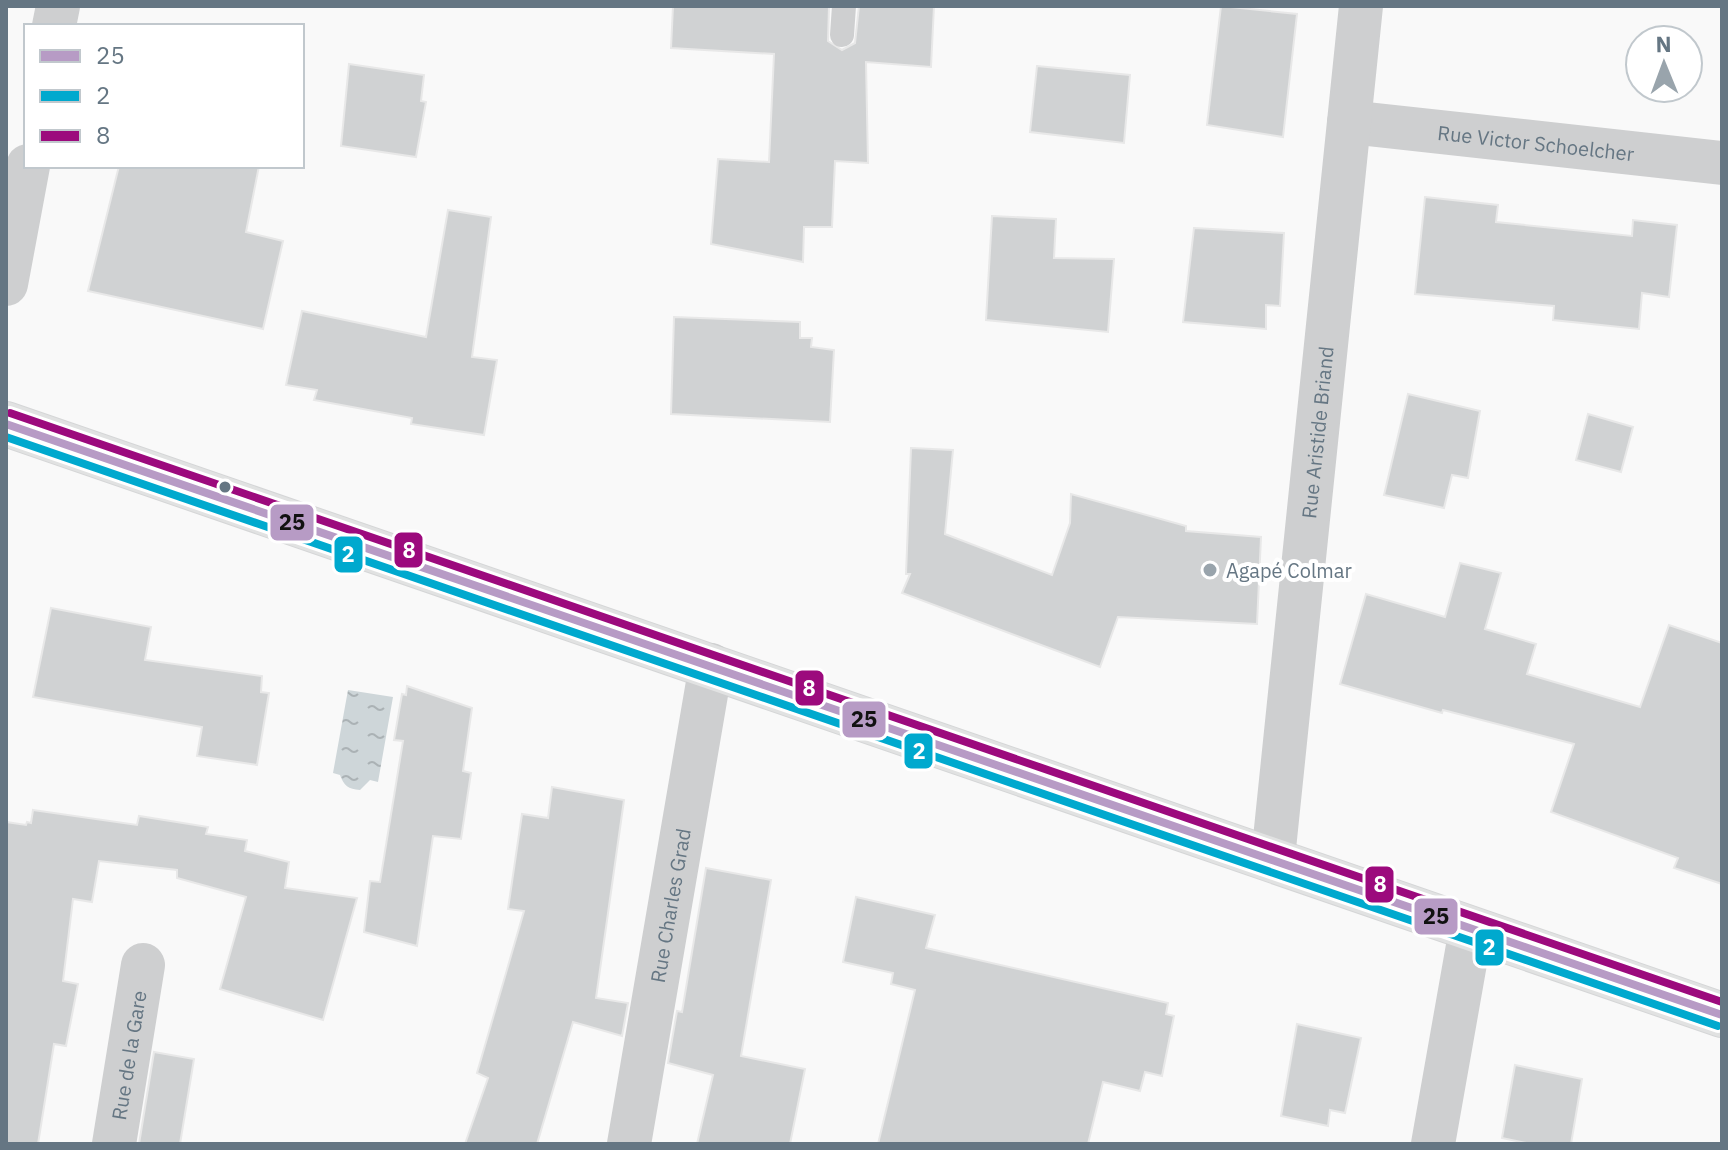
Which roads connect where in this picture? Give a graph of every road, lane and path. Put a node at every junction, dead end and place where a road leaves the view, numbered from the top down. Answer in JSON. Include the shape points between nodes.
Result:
{"nodes":[{"id":1,"x":844,"y":6,"type":"edge"},
{"id":2,"x":1361,"y":6,"type":"edge"},
{"id":3,"x":842,"y":35,"type":"dead end"},
{"id":4,"x":1349,"y":122,"type":"junction"},
{"id":5,"x":1722,"y":163,"type":"edge"},
{"id":6,"x":28,"y":168,"type":"edge"},
{"id":7,"x":6,"y":284,"type":"edge"},
{"id":8,"x":6,"y":424,"type":"edge"},
{"id":9,"x":711,"y":665,"type":"junction"},
{"id":10,"x":1273,"y":858,"type":"junction"},
{"id":11,"x":1471,"y":929,"type":"junction"},
{"id":12,"x":143,"y":965,"type":"dead end"},
{"id":13,"x":1722,"y":1015,"type":"edge"},
{"id":14,"x":114,"y":1144,"type":"edge"},
{"id":15,"x":629,"y":1144,"type":"edge"},
{"id":16,"x":1433,"y":1144,"type":"edge"}],
"edges":[{"from":1,"to":3,"type":"lane"},
{"from":2,"to":4,"type":"street","name":"Rue Aristide Briand"},
{"from":4,"to":5,"type":"street","name":"Rue Victor Schoelcher"},
{"from":4,"to":10,"type":"street","name":"Rue Aristide Briand"},
{"from":6,"to":7,"type":"street"},
{"from":8,"to":9,"type":"main road"},
{"from":9,"to":10,"type":"main road"},
{"from":9,"to":15,"type":"street","name":"Rue Charles Grad"},
{"from":10,"to":11,"type":"main road"},
{"from":11,"to":13,"type":"main road"},
{"from":11,"to":16,"type":"street"},
{"from":12,"to":14,"type":"street","name":"Rue de la Gare"}]}
